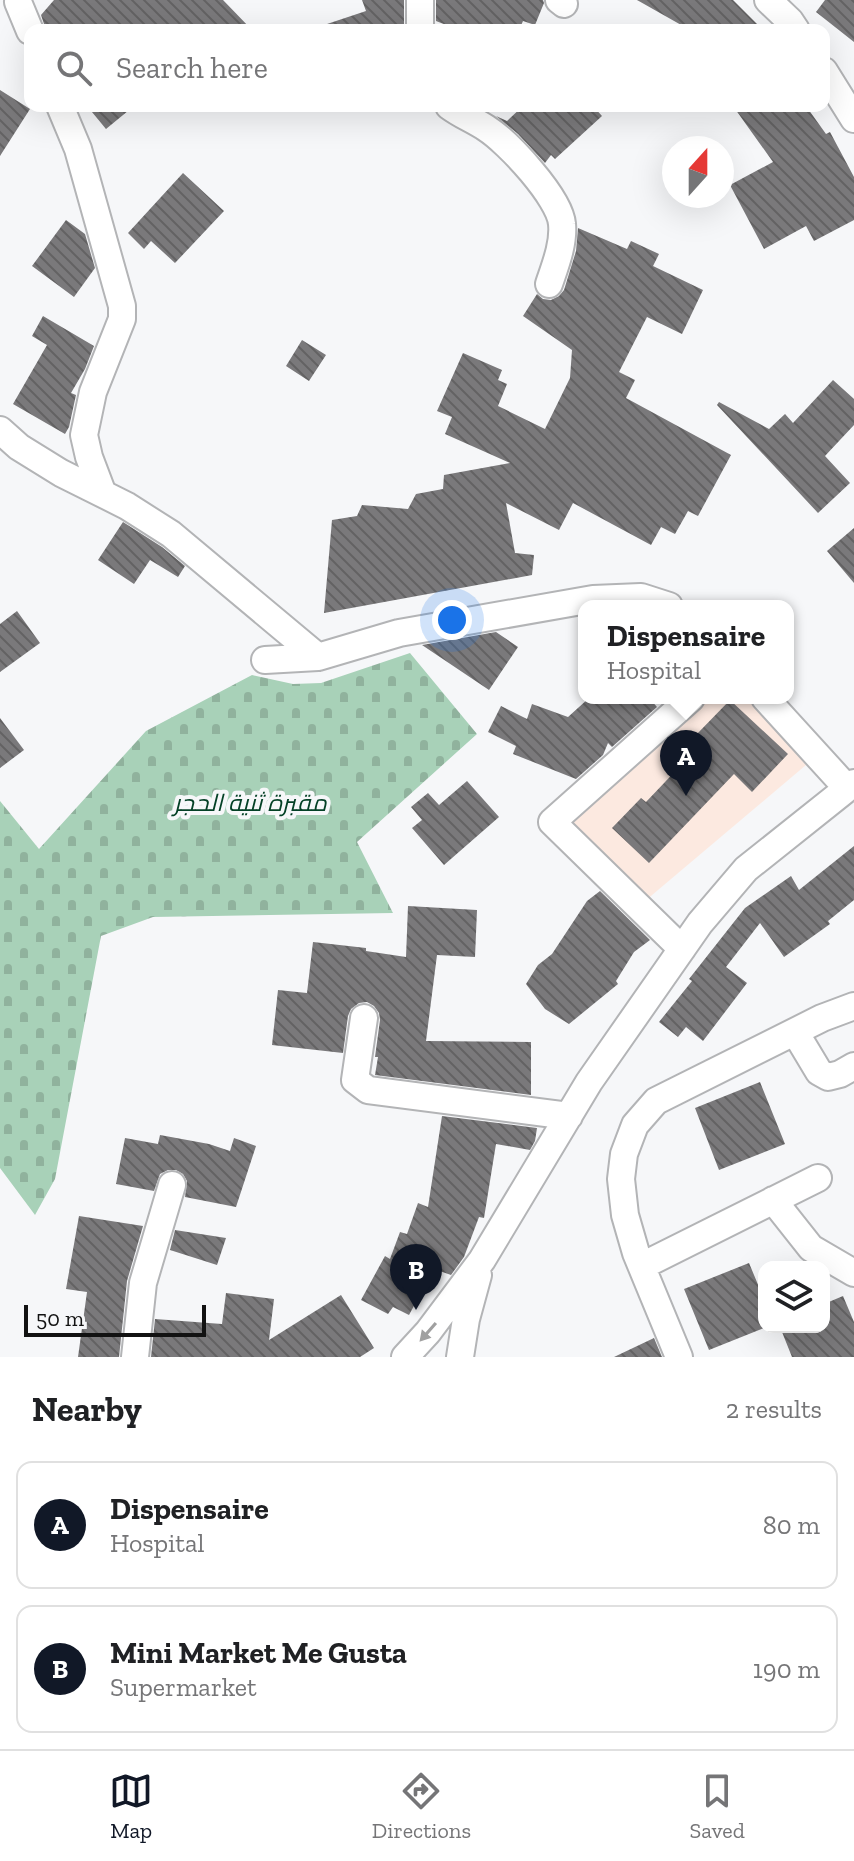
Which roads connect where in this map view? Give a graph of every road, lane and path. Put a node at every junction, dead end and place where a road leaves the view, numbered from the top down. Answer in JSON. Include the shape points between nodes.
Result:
{"nodes":[{"id":1,"x":420,"y":0,"type":"edge"},
{"id":2,"x":768,"y":0,"type":"edge"},
{"id":3,"x":20,"y":1,"type":"edge"},
{"id":4,"x":0,"y":22,"type":"edge"},
{"id":5,"x":28,"y":24,"type":"edge"},
{"id":6,"x":420,"y":24,"type":"edge"},
{"id":7,"x":792,"y":24,"type":"edge"},
{"id":8,"x":830,"y":81,"type":"edge"},
{"id":9,"x":63,"y":112,"type":"edge"},
{"id":10,"x":459,"y":112,"type":"edge"},
{"id":11,"x":854,"y":119,"type":"edge"},
{"id":12,"x":549,"y":284,"type":"dead end"},
{"id":13,"x":0,"y":430,"type":"edge"},
{"id":14,"x":103,"y":494,"type":"junction"},
{"id":15,"x":587,"y":600,"type":"edge"},
{"id":16,"x":650,"y":600,"type":"edge"},
{"id":17,"x":578,"y":602,"type":"edge"},
{"id":18,"x":318,"y":657,"type":"junction"},
{"id":19,"x":265,"y":660,"type":"dead end"},
{"id":20,"x":684,"y":704,"type":"edge"},
{"id":21,"x":771,"y":704,"type":"edge"},
{"id":22,"x":851,"y":786,"type":"edge"},
{"id":23,"x":682,"y":949,"type":"junction"},
{"id":24,"x":854,"y":1006,"type":"edge"},
{"id":25,"x":364,"y":1018,"type":"dead end"},
{"id":26,"x":795,"y":1032,"type":"junction"},
{"id":27,"x":854,"y":1066,"type":"edge"},
{"id":28,"x":569,"y":1116,"type":"junction"},
{"id":29,"x":818,"y":1178,"type":"dead end"},
{"id":30,"x":172,"y":1185,"type":"dead end"},
{"id":31,"x":773,"y":1200,"type":"junction"},
{"id":32,"x":482,"y":1260,"type":"junction"},
{"id":33,"x":642,"y":1266,"type":"junction"},
{"id":34,"x":854,"y":1273,"type":"edge"},
{"id":35,"x":135,"y":1357,"type":"edge"},
{"id":36,"x":405,"y":1357,"type":"edge"},
{"id":37,"x":460,"y":1357,"type":"edge"},
{"id":38,"x":679,"y":1357,"type":"edge"}],
"edges":[{"from":1,"to":6,"type":"street"},
{"from":2,"to":7,"type":"street"},
{"from":3,"to":4,"type":"street"},
{"from":3,"to":5,"type":"street"},
{"from":8,"to":11,"type":"street"},
{"from":9,"to":14,"type":"street","via":[[122,306],[84,435]]},
{"from":10,"to":12,"type":"street","via":[[513,151],[552,198],[563,223]]},
{"from":13,"to":14,"type":"street","via":[[19,447]]},
{"from":14,"to":18,"type":"street","via":[[171,534]]},
{"from":15,"to":16,"type":"street"},
{"from":17,"to":18,"type":"street","via":[[399,633]]},
{"from":18,"to":19,"type":"street"},
{"from":20,"to":23,"type":"street","via":[[552,822]]},
{"from":21,"to":22,"type":"street"},
{"from":22,"to":23,"type":"street","via":[[746,869]]},
{"from":23,"to":28,"type":"street"},
{"from":24,"to":26,"type":"street"},
{"from":25,"to":28,"type":"street","via":[[355,1080],[368,1090]]},
{"from":26,"to":27,"type":"street","via":[[819,1072],[828,1077]]},
{"from":26,"to":33,"type":"street","via":[[656,1101],[635,1125],[621,1179],[625,1215]]},
{"from":28,"to":32,"type":"street"},
{"from":29,"to":31,"type":"street"},
{"from":30,"to":35,"type":"street","via":[[143,1283]]},
{"from":31,"to":33,"type":"street"},
{"from":31,"to":34,"type":"street","via":[[811,1248]]},
{"from":32,"to":36,"type":"street","one_way":true},
{"from":32,"to":37,"type":"street"},
{"from":33,"to":38,"type":"street"}]}
